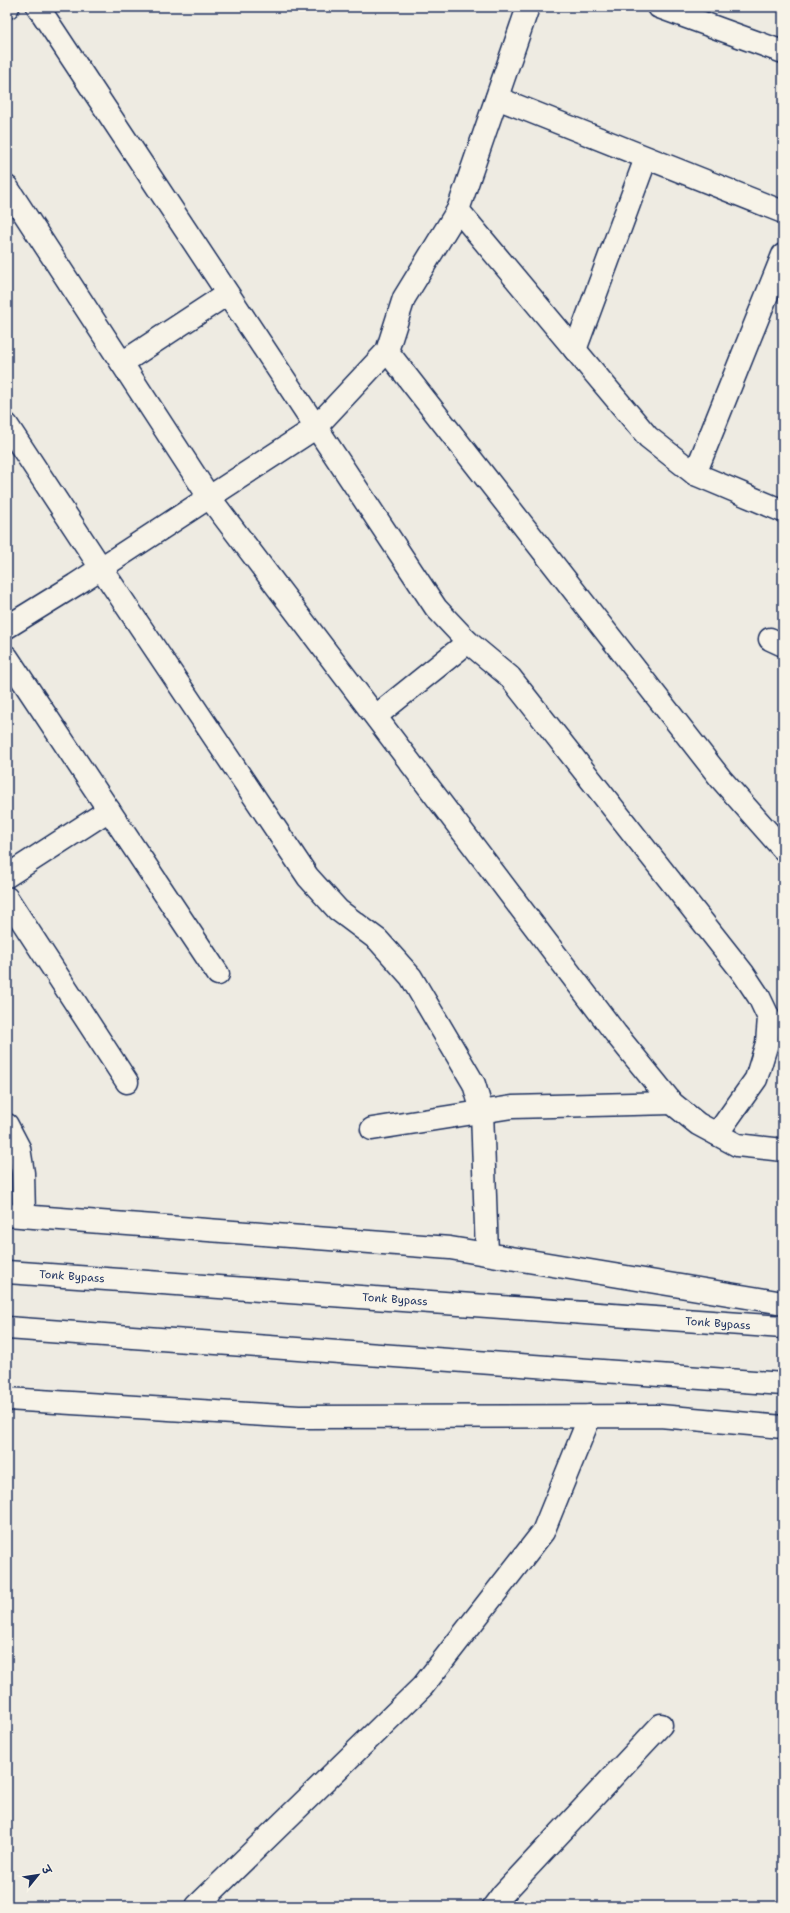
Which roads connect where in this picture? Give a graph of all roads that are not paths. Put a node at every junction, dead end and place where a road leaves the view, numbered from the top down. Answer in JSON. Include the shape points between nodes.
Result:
{"nodes":[{"id":1,"x":38,"y":7,"type":"edge"},
{"id":2,"x":528,"y":7,"type":"edge"},
{"id":3,"x":659,"y":7,"type":"edge"},
{"id":4,"x":783,"y":52,"type":"edge"},
{"id":5,"x":497,"y":98,"type":"junction"},
{"id":6,"x":646,"y":158,"type":"junction"},
{"id":7,"x":7,"y":187,"type":"edge"},
{"id":8,"x":458,"y":210,"type":"junction"},
{"id":9,"x":783,"y":212,"type":"edge"},
{"id":10,"x":783,"y":255,"type":"edge"},
{"id":11,"x":227,"y":294,"type":"junction"},
{"id":12,"x":575,"y":350,"type":"junction"},
{"id":13,"x":387,"y":352,"type":"junction"},
{"id":14,"x":122,"y":363,"type":"junction"},
{"id":15,"x":7,"y":425,"type":"edge"},
{"id":16,"x":315,"y":428,"type":"junction"},
{"id":17,"x":695,"y":474,"type":"junction"},
{"id":18,"x":209,"y":497,"type":"junction"},
{"id":19,"x":783,"y":511,"type":"edge"},
{"id":20,"x":101,"y":568,"type":"junction"},
{"id":21,"x":7,"y":627,"type":"edge"},
{"id":22,"x":468,"y":642,"type":"junction"},
{"id":23,"x":7,"y":657,"type":"edge"},
{"id":24,"x":376,"y":716,"type":"junction"},
{"id":25,"x":109,"y":810,"type":"junction"},
{"id":26,"x":783,"y":849,"type":"edge"},
{"id":27,"x":7,"y":876,"type":"edge"},
{"id":28,"x":7,"y":898,"type":"edge"},
{"id":29,"x":218,"y":974,"type":"dead end"},
{"id":30,"x":127,"y":1082,"type":"dead end"},
{"id":31,"x":672,"y":1102,"type":"junction"},
{"id":32,"x":482,"y":1111,"type":"junction"},
{"id":33,"x":7,"y":1125,"type":"edge"},
{"id":34,"x":372,"y":1129,"type":"dead end"},
{"id":35,"x":717,"y":1134,"type":"junction"},
{"id":36,"x":783,"y":1150,"type":"edge"},
{"id":37,"x":16,"y":1215,"type":"edge"},
{"id":38,"x":487,"y":1254,"type":"junction"},
{"id":39,"x":7,"y":1272,"type":"edge"},
{"id":40,"x":783,"y":1303,"type":"edge"},
{"id":41,"x":783,"y":1327,"type":"edge"},
{"id":42,"x":7,"y":1328,"type":"edge"},
{"id":43,"x":783,"y":1384,"type":"edge"},
{"id":44,"x":7,"y":1399,"type":"edge"},
{"id":45,"x":590,"y":1416,"type":"junction"},
{"id":46,"x":783,"y":1427,"type":"edge"},
{"id":47,"x":661,"y":1725,"type":"dead end"},
{"id":48,"x":197,"y":1906,"type":"edge"},
{"id":49,"x":494,"y":1906,"type":"edge"}],
"edges":[{"from":1,"to":11,"type":"main road"},
{"from":2,"to":5,"type":"main road"},
{"from":3,"to":4,"type":"main road"},
{"from":5,"to":6,"type":"main road"},
{"from":5,"to":8,"type":"main road"},
{"from":6,"to":9,"type":"main road"},
{"from":6,"to":12,"type":"main road"},
{"from":7,"to":14,"type":"main road"},
{"from":8,"to":12,"type":"main road"},
{"from":8,"to":13,"type":"main road","via":[[404,298]]},
{"from":10,"to":17,"type":"main road"},
{"from":11,"to":14,"type":"main road"},
{"from":11,"to":16,"type":"main road"},
{"from":12,"to":17,"type":"main road","via":[[648,437]]},
{"from":13,"to":16,"type":"main road"},
{"from":13,"to":26,"type":"main road","via":[[716,772]]},
{"from":14,"to":18,"type":"main road"},
{"from":15,"to":20,"type":"main road"},
{"from":16,"to":18,"type":"main road"},
{"from":16,"to":22,"type":"main road","via":[[436,608]]},
{"from":17,"to":19,"type":"main road"},
{"from":18,"to":20,"type":"main road"},
{"from":18,"to":24,"type":"main road"},
{"from":20,"to":21,"type":"main road"},
{"from":20,"to":32,"type":"main road","via":[[308,877],[338,910],[378,940],[411,977],[474,1084]]},
{"from":22,"to":24,"type":"main road"},
{"from":22,"to":35,"type":"main road","via":[[510,677],[743,973],[759,997],[769,1018],[767,1043],[756,1079]]},
{"from":23,"to":25,"type":"main road"},
{"from":24,"to":31,"type":"main road","via":[[616,1034]]},
{"from":25,"to":27,"type":"main road"},
{"from":25,"to":29,"type":"main road"},
{"from":28,"to":30,"type":"main road"},
{"from":31,"to":32,"type":"main road","via":[[512,1107]]},
{"from":31,"to":35,"type":"main road","via":[[698,1124]]},
{"from":32,"to":34,"type":"main road"},
{"from":32,"to":38,"type":"main road"},
{"from":33,"to":37,"type":"main road","via":[[19,1148],[23,1173]]},
{"from":35,"to":36,"type":"main road","via":[[737,1145]]},
{"from":37,"to":38,"type":"main road","via":[[450,1248]]},
{"from":38,"to":40,"type":"main road"},
{"from":39,"to":41,"type":"main road","name":"Tonk Bypass"},
{"from":42,"to":43,"type":"main road"},
{"from":44,"to":45,"type":"main road","via":[[299,1417]]},
{"from":45,"to":46,"type":"main road","via":[[660,1416]]},
{"from":45,"to":48,"type":"main road","via":[[543,1532],[422,1686]]},
{"from":47,"to":49,"type":"main road"}]}
